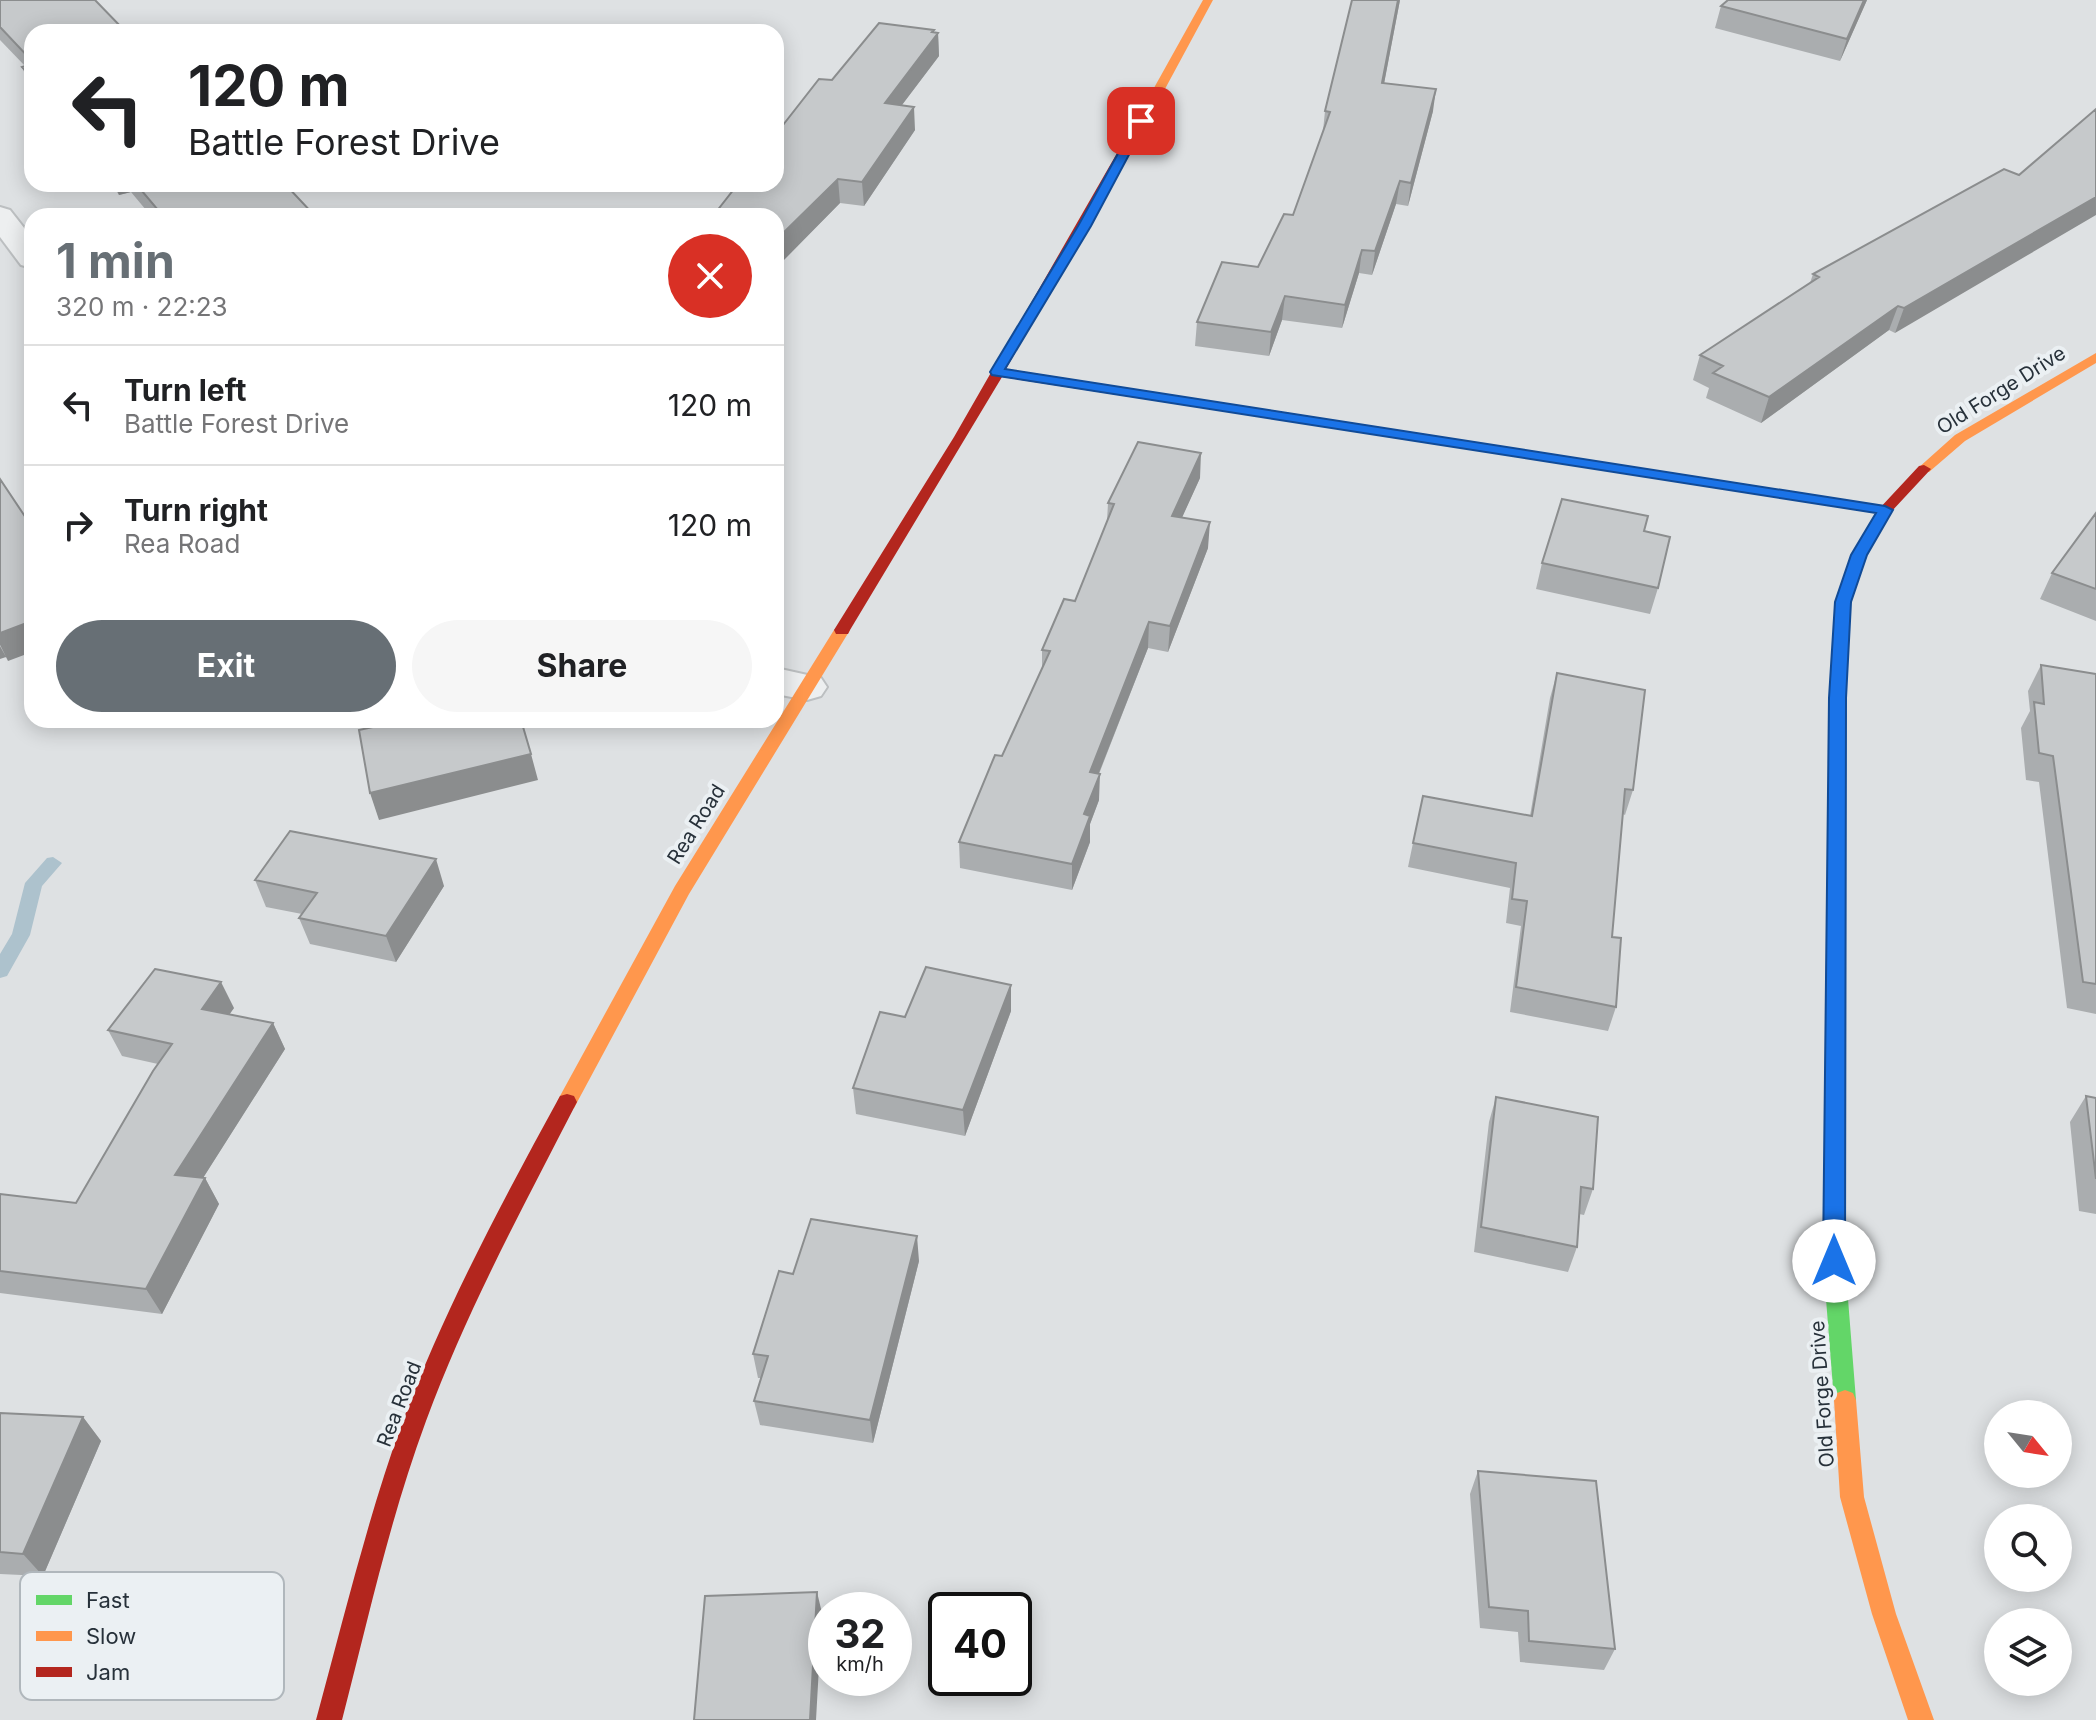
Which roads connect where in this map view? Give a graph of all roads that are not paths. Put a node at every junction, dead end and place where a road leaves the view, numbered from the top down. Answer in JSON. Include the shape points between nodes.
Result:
{"nodes":[{"id":1,"x":1208,"y":0,"type":"edge"},
{"id":2,"x":0,"y":216,"type":"edge"},
{"id":3,"x":24,"y":248,"type":"edge"},
{"id":4,"x":2096,"y":357,"type":"edge"},
{"id":5,"x":997,"y":372,"type":"junction"},
{"id":6,"x":1885,"y":510,"type":"junction"},
{"id":7,"x":791,"y":684,"type":"edge"},
{"id":8,"x":768,"y":728,"type":"edge"},
{"id":9,"x":329,"y":1720,"type":"edge"},
{"id":10,"x":1921,"y":1720,"type":"edge"}],
"edges":[{"from":1,"to":5,"type":"street","name":"Rea Road"},
{"from":2,"to":3,"type":"street"},
{"from":4,"to":6,"type":"street","name":"Old Forge Drive","via":[[1960,438]]},
{"from":5,"to":6,"type":"street"},
{"from":5,"to":7,"type":"street","name":"Rea Road","via":[[961,437]]},
{"from":6,"to":10,"type":"street","name":"Old Forge Drive","via":[[1859,555],[1843,602],[1837,698],[1834,1261],[1852,1497],[1884,1614]]},
{"from":8,"to":9,"type":"street","name":"Rea Road","via":[[500,1225],[429,1383],[394,1482]]}]}
